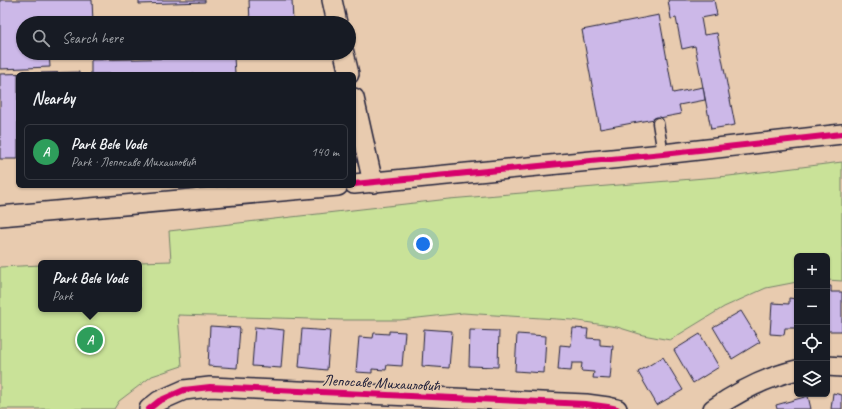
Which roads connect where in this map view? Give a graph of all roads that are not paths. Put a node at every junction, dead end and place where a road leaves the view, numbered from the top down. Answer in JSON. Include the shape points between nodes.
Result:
{"nodes":[{"id":1,"x":332,"y":0,"type":"edge"},
{"id":2,"x":335,"y":16,"type":"edge"},
{"id":3,"x":346,"y":60,"type":"edge"},
{"id":4,"x":349,"y":72,"type":"edge"},
{"id":5,"x":356,"y":107,"type":"edge"},
{"id":6,"x":658,"y":123,"type":"dead end"},
{"id":7,"x":842,"y":134,"type":"edge"},
{"id":8,"x":663,"y":154,"type":"junction"},
{"id":9,"x":373,"y":183,"type":"junction"},
{"id":10,"x":356,"y":184,"type":"edge"},
{"id":11,"x":315,"y":188,"type":"edge"},
{"id":12,"x":0,"y":216,"type":"edge"},
{"id":13,"x":830,"y":366,"type":"edge"},
{"id":14,"x":842,"y":367,"type":"edge"},
{"id":15,"x":794,"y":371,"type":"edge"},
{"id":16,"x":149,"y":409,"type":"edge"},
{"id":17,"x":617,"y":409,"type":"edge"},
{"id":18,"x":713,"y":409,"type":"edge"}],
"edges":[{"from":1,"to":2,"type":"street"},
{"from":3,"to":4,"type":"street"},
{"from":5,"to":9,"type":"street"},
{"from":6,"to":8,"type":"lane"},
{"from":7,"to":8,"type":"street"},
{"from":8,"to":9,"type":"street"},
{"from":9,"to":10,"type":"street"},
{"from":11,"to":12,"type":"street"},
{"from":13,"to":14,"type":"street"},
{"from":15,"to":18,"type":"street","via":[[762,381]]},
{"from":16,"to":17,"type":"street","name":"Лепосаве Михаиловић","via":[[159,401],[184,390],[210,387],[586,404]]}]}
